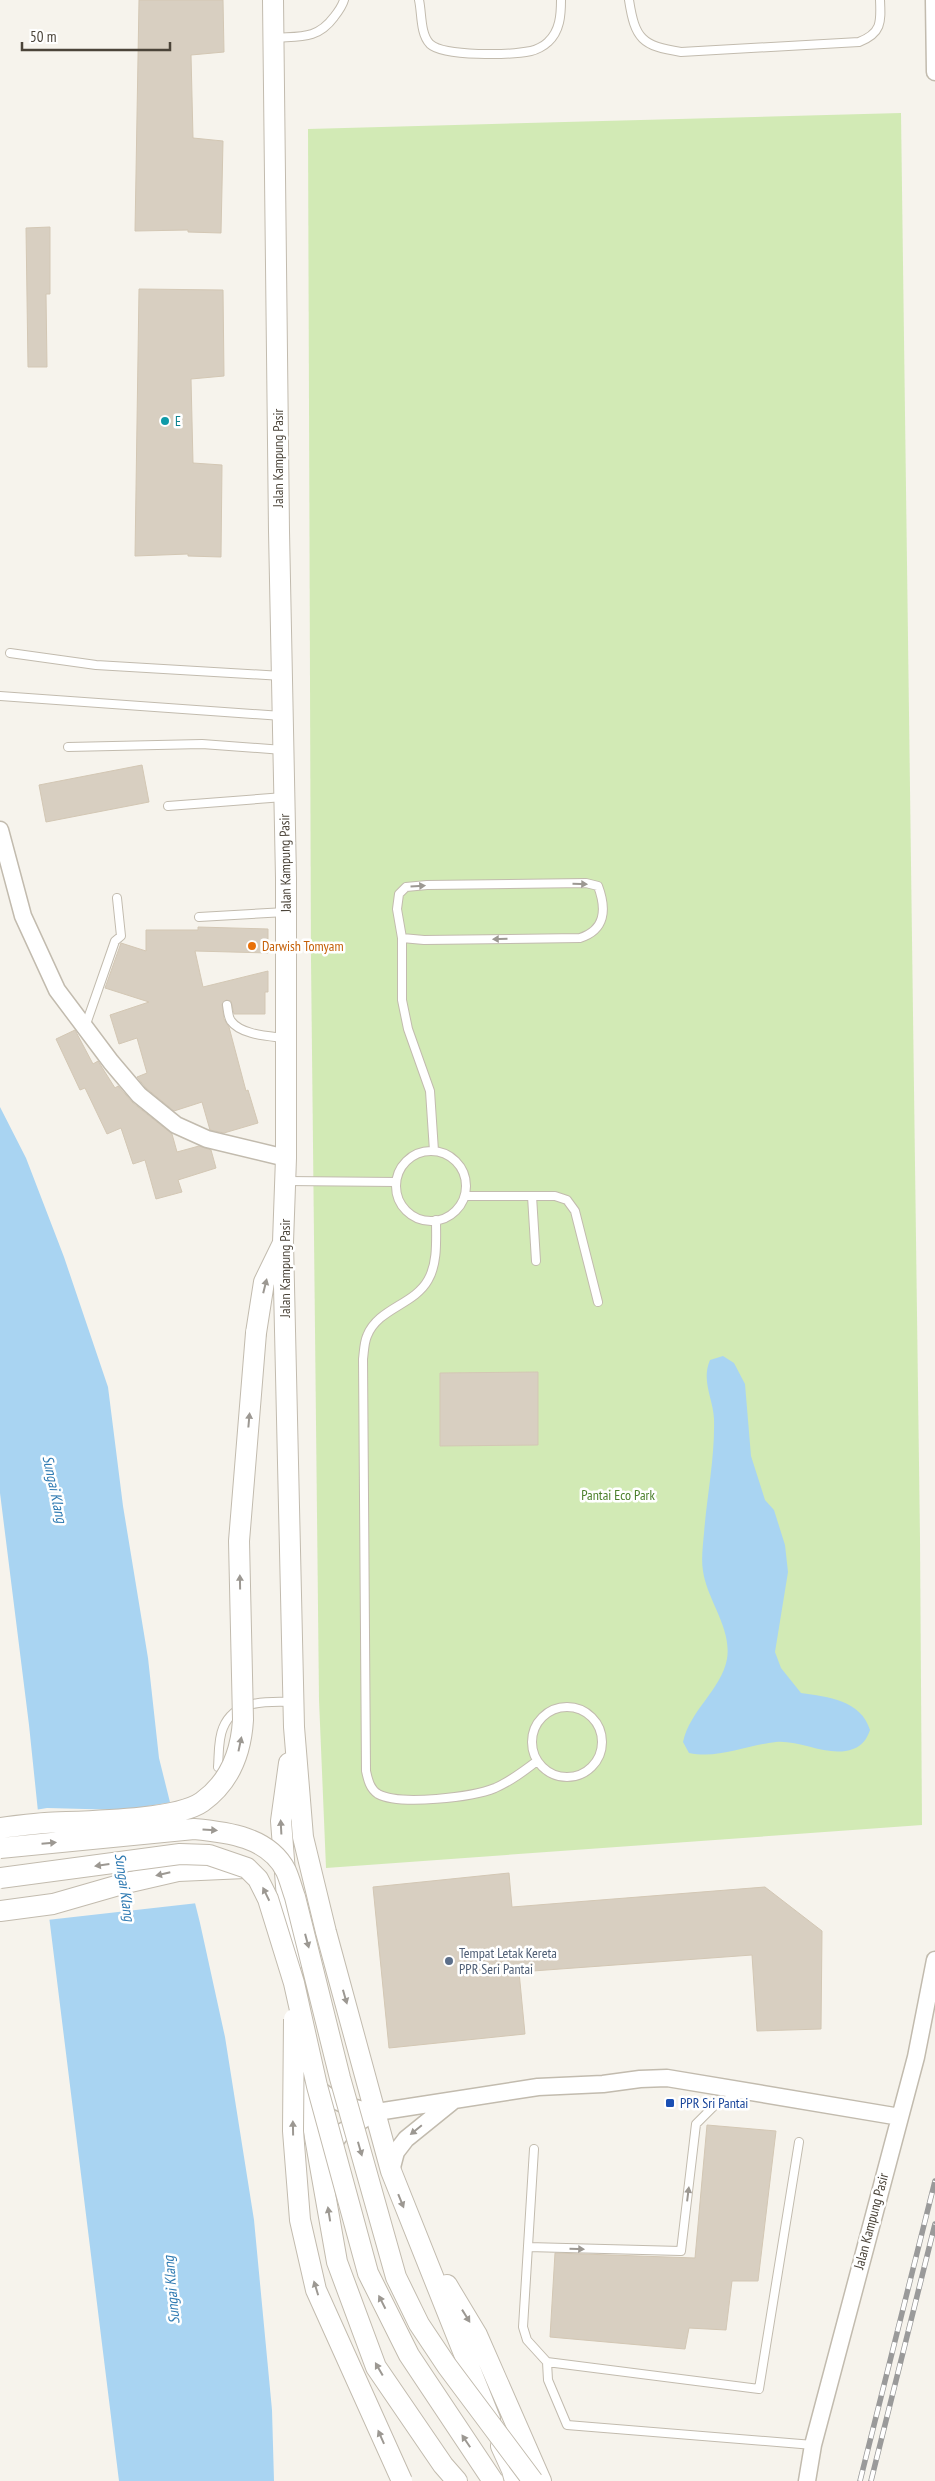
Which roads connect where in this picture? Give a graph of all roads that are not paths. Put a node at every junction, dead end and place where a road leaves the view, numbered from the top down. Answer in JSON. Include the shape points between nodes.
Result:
{"nodes":[{"id":1,"x":273,"y":0,"type":"edge"},
{"id":2,"x":344,"y":0,"type":"edge"},
{"id":3,"x":419,"y":0,"type":"edge"},
{"id":4,"x":561,"y":0,"type":"edge"},
{"id":5,"x":629,"y":0,"type":"edge"},
{"id":6,"x":880,"y":0,"type":"edge"},
{"id":7,"x":934,"y":0,"type":"edge"},
{"id":8,"x":274,"y":38,"type":"junction"},
{"id":9,"x":935,"y":72,"type":"edge"},
{"id":10,"x":10,"y":653,"type":"dead end"},
{"id":11,"x":282,"y":676,"type":"junction"},
{"id":12,"x":0,"y":696,"type":"edge"},
{"id":13,"x":282,"y":716,"type":"junction"},
{"id":14,"x":68,"y":747,"type":"dead end"},
{"id":15,"x":283,"y":750,"type":"junction"},
{"id":16,"x":284,"y":797,"type":"junction"},
{"id":17,"x":168,"y":806,"type":"dead end"},
{"id":18,"x":0,"y":830,"type":"edge"},
{"id":19,"x":117,"y":898,"type":"dead end"},
{"id":20,"x":286,"y":912,"type":"junction"},
{"id":21,"x":199,"y":917,"type":"dead end"},
{"id":22,"x":402,"y":938,"type":"junction"},
{"id":23,"x":227,"y":1005,"type":"dead end"},
{"id":24,"x":85,"y":1027,"type":"junction"},
{"id":25,"x":286,"y":1038,"type":"junction"},
{"id":26,"x":434,"y":1151,"type":"junction"},
{"id":27,"x":286,"y":1158,"type":"junction"},
{"id":28,"x":286,"y":1181,"type":"junction"},
{"id":29,"x":396,"y":1182,"type":"junction"},
{"id":30,"x":465,"y":1196,"type":"junction"},
{"id":31,"x":532,"y":1196,"type":"junction"},
{"id":32,"x":436,"y":1220,"type":"junction"},
{"id":33,"x":283,"y":1242,"type":"junction"},
{"id":34,"x":536,"y":1261,"type":"dead end"},
{"id":35,"x":598,"y":1302,"type":"dead end"},
{"id":36,"x":293,"y":1702,"type":"junction"},
{"id":37,"x":294,"y":1727,"type":"junction"},
{"id":38,"x":537,"y":1761,"type":"junction"},
{"id":39,"x":218,"y":1767,"type":"dead end"},
{"id":40,"x":125,"y":1818,"type":"junction"},
{"id":41,"x":0,"y":1828,"type":"edge"},
{"id":42,"x":159,"y":1833,"type":"junction"},
{"id":43,"x":0,"y":1848,"type":"edge"},
{"id":44,"x":247,"y":1868,"type":"junction"},
{"id":45,"x":0,"y":1878,"type":"edge"},
{"id":46,"x":0,"y":1911,"type":"edge"},
{"id":47,"x":935,"y":1960,"type":"edge"},
{"id":48,"x":294,"y":1983,"type":"junction"},
{"id":49,"x":300,"y":2061,"type":"junction"},
{"id":50,"x":745,"y":2091,"type":"junction"},
{"id":51,"x":455,"y":2100,"type":"junction"},
{"id":52,"x":377,"y":2112,"type":"junction"},
{"id":53,"x":900,"y":2117,"type":"junction"},
{"id":54,"x":799,"y":2142,"type":"dead end"},
{"id":55,"x":534,"y":2149,"type":"dead end"},
{"id":56,"x":391,"y":2171,"type":"junction"},
{"id":57,"x":325,"y":2189,"type":"junction"},
{"id":58,"x":413,"y":2230,"type":"junction"},
{"id":59,"x":528,"y":2247,"type":"junction"},
{"id":60,"x":547,"y":2362,"type":"junction"},
{"id":61,"x":813,"y":2445,"type":"junction"},
{"id":62,"x":402,"y":2481,"type":"edge"},
{"id":63,"x":457,"y":2481,"type":"edge"},
{"id":64,"x":493,"y":2481,"type":"edge"},
{"id":65,"x":514,"y":2481,"type":"edge"},
{"id":66,"x":533,"y":2481,"type":"edge"},
{"id":67,"x":541,"y":2481,"type":"edge"},
{"id":68,"x":806,"y":2481,"type":"edge"}],
"edges":[{"from":1,"to":8,"type":"street","name":"Jalan Kampung Pasir"},
{"from":2,"to":8,"type":"lane","via":[[333,20],[320,32],[309,36]]},
{"from":3,"to":4,"type":"lane","via":[[424,33],[428,42],[437,49],[516,53],[533,51],[548,42],[559,26]]},
{"from":5,"to":6,"type":"lane","via":[[636,31],[645,41],[661,49],[681,52],[859,42],[876,32],[881,18]]},
{"from":7,"to":9,"type":"street"},
{"from":8,"to":11,"type":"street","name":"Jalan Kampung Pasir"},
{"from":10,"to":11,"type":"lane","via":[[96,664]]},
{"from":11,"to":13,"type":"street","name":"Jalan Kampung Pasir"},
{"from":12,"to":13,"type":"lane"},
{"from":13,"to":15,"type":"street","name":"Jalan Kampung Pasir"},
{"from":14,"to":15,"type":"lane","via":[[202,744]]},
{"from":15,"to":16,"type":"street","name":"Jalan Kampung Pasir"},
{"from":16,"to":17,"type":"lane"},
{"from":16,"to":20,"type":"street","name":"Jalan Kampung Pasir"},
{"from":18,"to":24,"type":"street","via":[[23,916],[38,951],[57,990]]},
{"from":19,"to":24,"type":"lane","via":[[121,936],[115,941]]},
{"from":20,"to":21,"type":"lane"},
{"from":20,"to":25,"type":"street","name":"Jalan Kampung Pasir"},
{"from":22,"to":22,"type":"lane","one_way":true,"via":[[397,909],[399,894],[406,887],[586,883],[598,886],[602,897],[599,926],[592,934],[580,938]]},
{"from":22,"to":26,"type":"lane","via":[[402,1000],[408,1029],[430,1091]]},
{"from":23,"to":25,"type":"lane","via":[[231,1022],[238,1027],[257,1034]]},
{"from":24,"to":27,"type":"street","via":[[140,1095],[176,1125],[222,1143]]},
{"from":25,"to":27,"type":"street","name":"Jalan Kampung Pasir"},
{"from":26,"to":29,"type":"lane","via":[[417,1154],[407,1160]]},
{"from":26,"to":30,"type":"lane","via":[[452,1157],[459,1164],[464,1174]]},
{"from":27,"to":28,"type":"street","name":"Jalan Kampung Pasir"},
{"from":28,"to":29,"type":"lane"},
{"from":28,"to":33,"type":"street","name":"Jalan Kampung Pasir"},
{"from":29,"to":32,"type":"lane","via":[[397,1194],[410,1214],[420,1219]]},
{"from":30,"to":31,"type":"lane"},
{"from":30,"to":32,"type":"lane","via":[[452,1214]]},
{"from":31,"to":34,"type":"lane"},
{"from":31,"to":35,"type":"lane","via":[[562,1196],[572,1204]]},
{"from":32,"to":38,"type":"lane","via":[[434,1263],[429,1279],[421,1291],[382,1316],[372,1327],[364,1352],[366,1771],[369,1784],[377,1793],[409,1801],[478,1793],[512,1780]]},
{"from":33,"to":36,"type":"street","name":"Jalan Kampung Pasir"},
{"from":40,"to":33,"type":"street","one_way":true,"bridge":true,"via":[[172,1812],[201,1803],[224,1781],[241,1744],[239,1542],[256,1333],[264,1282]]},
{"from":36,"to":37,"type":"street","name":"Jalan Kampung Pasir"},
{"from":36,"to":39,"type":"lane","via":[[262,1701],[234,1711],[222,1729]]},
{"from":49,"to":37,"type":"street","one_way":true,"via":[[281,1821]]},
{"from":37,"to":52,"type":"street","one_way":true,"via":[[303,1837]]},
{"from":38,"to":38,"type":"lane","via":[[532,1750],[532,1737],[536,1726],[548,1713],[566,1708],[578,1709],[597,1724],[601,1750],[594,1765],[585,1772],[575,1776],[554,1775]]},
{"from":40,"to":41,"type":"street","bridge":true},
{"from":40,"to":42,"type":"street","bridge":true},
{"from":43,"to":42,"type":"street","one_way":true,"bridge":true},
{"from":42,"to":66,"type":"street","one_way":true,"bridge":true,"via":[[194,1829],[248,1838],[269,1851],[286,1871],[396,2277],[419,2324],[447,2366]]},
{"from":44,"to":45,"type":"street","one_way":true,"bridge":true,"via":[[209,1855],[180,1854]]},
{"from":44,"to":46,"type":"street","one_way":true,"via":[[178,1871],[53,1904]]},
{"from":48,"to":44,"type":"street","one_way":true,"bridge":true,"via":[[268,1899],[258,1879]]},
{"from":47,"to":53,"type":"street","name":"Jalan Kampung Pasir","via":[[916,2057]]},
{"from":62,"to":48,"type":"street","one_way":true,"bridge":true,"via":[[316,2290],[300,2220],[293,2131]]},
{"from":64,"to":48,"type":"street","one_way":true,"bridge":true,"via":[[409,2355],[368,2274],[317,2086]]},
{"from":49,"to":52,"type":"street","via":[[308,2078],[335,2102]]},
{"from":49,"to":57,"type":"street"},
{"from":50,"to":51,"type":"street","via":[[667,2078],[538,2087]]},
{"from":50,"to":53,"type":"street"},
{"from":59,"to":50,"type":"lane","one_way":true,"via":[[681,2252],[696,2124],[714,2106]]},
{"from":51,"to":52,"type":"street"},
{"from":51,"to":56,"type":"street","one_way":true,"via":[[406,2139],[396,2152]]},
{"from":52,"to":56,"type":"street"},
{"from":52,"to":57,"type":"street","via":[[342,2132],[330,2147],[325,2155]]},
{"from":53,"to":61,"type":"street","name":"Jalan Kampung Pasir"},
{"from":54,"to":60,"type":"lane","via":[[759,2390]]},
{"from":55,"to":59,"type":"lane"},
{"from":56,"to":58,"type":"street","one_way":true},
{"from":63,"to":57,"type":"street","one_way":true,"via":[[442,2465],[376,2366],[337,2262]]},
{"from":58,"to":65,"type":"street"},
{"from":58,"to":67,"type":"street","one_way":true,"via":[[478,2334]]},
{"from":59,"to":60,"type":"lane","via":[[524,2331],[535,2351]]},
{"from":60,"to":61,"type":"lane","via":[[548,2380],[567,2425]]},
{"from":61,"to":68,"type":"street","name":"Jalan Kampung Pasir"}]}
